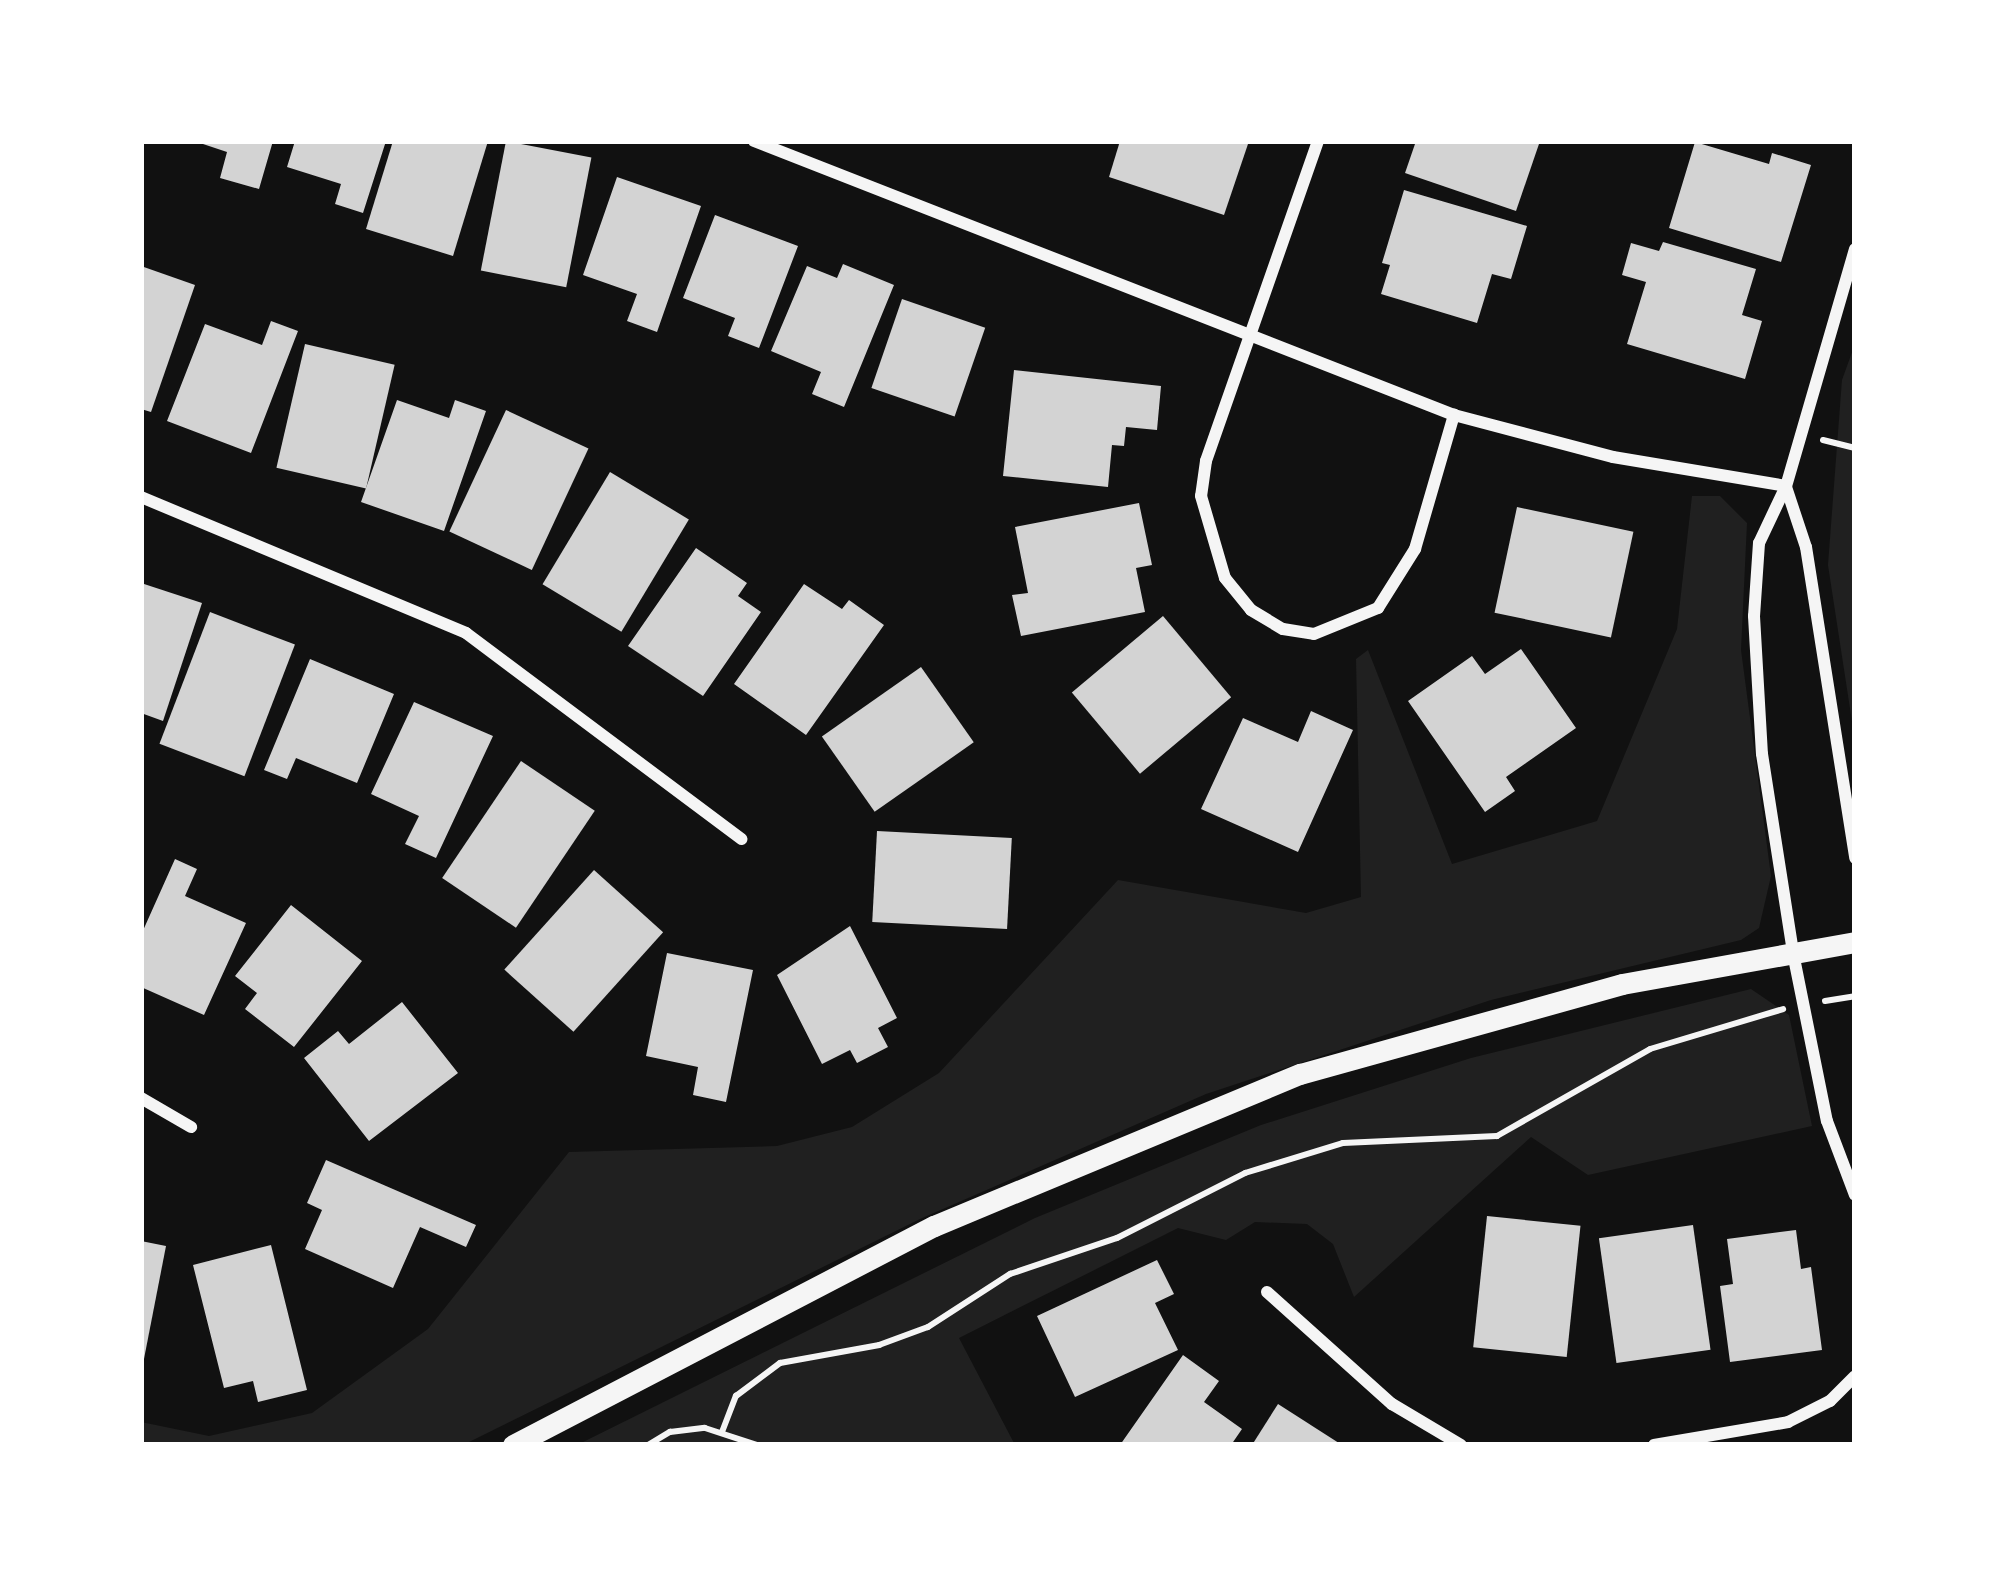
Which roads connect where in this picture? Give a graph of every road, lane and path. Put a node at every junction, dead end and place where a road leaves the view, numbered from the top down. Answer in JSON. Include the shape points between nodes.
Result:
{"nodes":[{"id":1,"x":754,"y":141,"type":"edge"},
{"id":2,"x":1318,"y":141,"type":"edge"},
{"id":3,"x":1855,"y":249,"type":"edge"},
{"id":4,"x":1253,"y":341,"type":"junction"},
{"id":5,"x":1454,"y":415,"type":"junction"},
{"id":6,"x":1786,"y":486,"type":"junction"},
{"id":7,"x":141,"y":497,"type":"edge"},
{"id":8,"x":741,"y":839,"type":"dead end"},
{"id":9,"x":1855,"y":858,"type":"edge"},
{"id":10,"x":1855,"y":942,"type":"edge"},
{"id":11,"x":1793,"y":953,"type":"junction"},
{"id":12,"x":1855,"y":996,"type":"edge"},
{"id":13,"x":1806,"y":1005,"type":"junction"},
{"id":14,"x":141,"y":1098,"type":"edge"},
{"id":15,"x":191,"y":1127,"type":"dead end"},
{"id":16,"x":1855,"y":1196,"type":"edge"},
{"id":17,"x":1267,"y":1292,"type":"dead end"},
{"id":18,"x":1855,"y":1376,"type":"edge"},
{"id":19,"x":722,"y":1432,"type":"junction"},
{"id":20,"x":513,"y":1445,"type":"edge"},
{"id":21,"x":649,"y":1445,"type":"edge"},
{"id":22,"x":757,"y":1445,"type":"edge"},
{"id":23,"x":1461,"y":1445,"type":"edge"},
{"id":24,"x":1654,"y":1445,"type":"edge"}],
"edges":[{"from":1,"to":4,"type":"street"},
{"from":2,"to":4,"type":"street"},
{"from":3,"to":6,"type":"street"},
{"from":4,"to":5,"type":"street"},
{"from":4,"to":5,"type":"street","via":[[1206,461],[1201,496],[1225,578],[1251,610],[1282,629],[1348,627],[1402,582]]},
{"from":5,"to":6,"type":"street","via":[[1613,457]]},
{"from":6,"to":9,"type":"street","via":[[1806,547]]},
{"from":6,"to":11,"type":"street","via":[[1759,543],[1754,616],[1762,754]]},
{"from":7,"to":8,"type":"street","via":[[466,633]]},
{"from":10,"to":11,"type":"street"},
{"from":11,"to":13,"type":"street"},
{"from":11,"to":20,"type":"street","via":[[1622,984],[1300,1074],[934,1226]]},
{"from":12,"to":13,"type":"path"},
{"from":13,"to":16,"type":"street","via":[[1827,1121]]},
{"from":13,"to":19,"type":"path","via":[[1741,1016],[1650,1049],[1497,1136],[1343,1143],[1245,1173],[1117,1238],[1010,1274],[928,1327],[879,1346],[780,1363],[736,1396]]},
{"from":14,"to":15,"type":"street"},
{"from":17,"to":23,"type":"street","via":[[1392,1404]]},
{"from":18,"to":24,"type":"street","via":[[1831,1402],[1788,1422]]},
{"from":19,"to":21,"type":"path","via":[[670,1432]]},
{"from":19,"to":22,"type":"path"}]}
